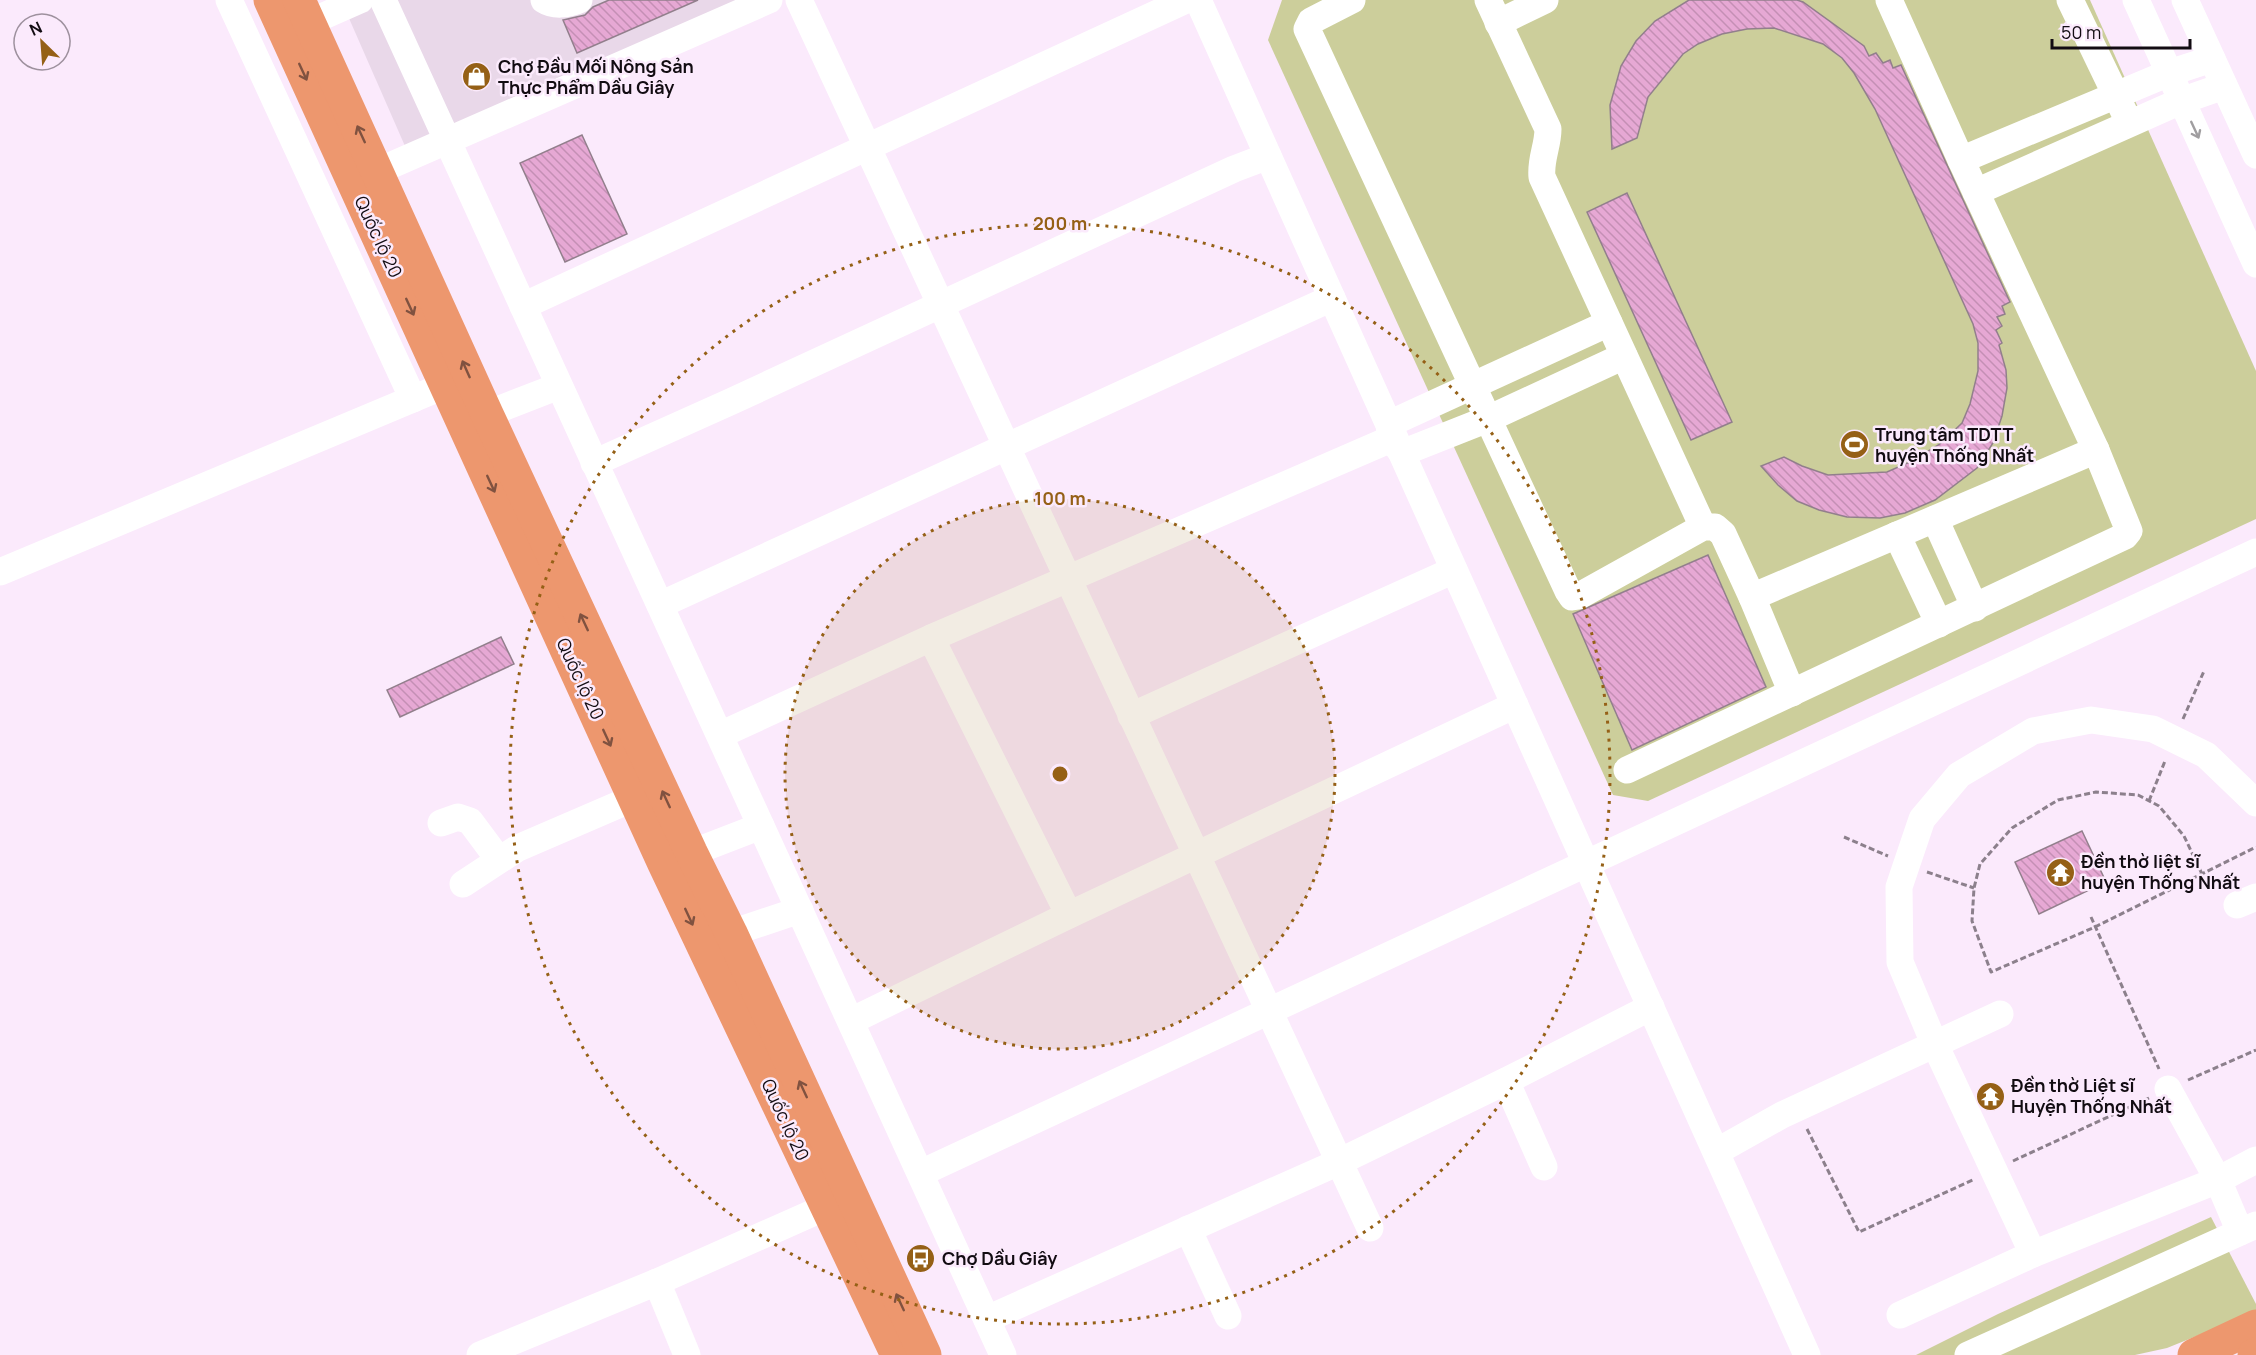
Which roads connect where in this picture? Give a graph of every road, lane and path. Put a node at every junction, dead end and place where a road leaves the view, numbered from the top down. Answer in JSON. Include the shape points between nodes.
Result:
{"nodes":[{"id":1,"x":229,"y":0,"type":"edge"},
{"id":2,"x":270,"y":0,"type":"edge"},
{"id":3,"x":360,"y":0,"type":"edge"},
{"id":4,"x":383,"y":0,"type":"edge"},
{"id":5,"x":544,"y":0,"type":"edge"},
{"id":6,"x":579,"y":0,"type":"edge"},
{"id":7,"x":769,"y":0,"type":"edge"},
{"id":8,"x":799,"y":0,"type":"edge"},
{"id":9,"x":1185,"y":0,"type":"edge"},
{"id":10,"x":1198,"y":0,"type":"edge"},
{"id":11,"x":1352,"y":0,"type":"edge"},
{"id":12,"x":1545,"y":0,"type":"edge"},
{"id":13,"x":1889,"y":0,"type":"edge"},
{"id":14,"x":2070,"y":0,"type":"edge"},
{"id":15,"x":2136,"y":0,"type":"edge"},
{"id":16,"x":2185,"y":0,"type":"edge"},
{"id":17,"x":1493,"y":11,"type":"edge"},
{"id":18,"x":298,"y":18,"type":"edge"},
{"id":19,"x":2212,"y":59,"type":"junction"},
{"id":20,"x":2169,"y":73,"type":"junction"},
{"id":21,"x":2224,"y":86,"type":"junction"},
{"id":22,"x":2116,"y":95,"type":"junction"},
{"id":23,"x":2181,"y":101,"type":"junction"},
{"id":24,"x":2130,"y":124,"type":"junction"},
{"id":25,"x":447,"y":142,"type":"junction"},
{"id":26,"x":867,"y":147,"type":"junction"},
{"id":27,"x":2256,"y":155,"type":"edge"},
{"id":28,"x":1268,"y":156,"type":"junction"},
{"id":29,"x":1961,"y":160,"type":"junction"},
{"id":30,"x":378,"y":171,"type":"junction"},
{"id":31,"x":1976,"y":192,"type":"junction"},
{"id":32,"x":2256,"y":264,"type":"edge"},
{"id":33,"x":1332,"y":298,"type":"junction"},
{"id":34,"x":940,"y":304,"type":"junction"},
{"id":35,"x":523,"y":306,"type":"junction"},
{"id":36,"x":1609,"y":323,"type":"junction"},
{"id":37,"x":1624,"y":356,"type":"junction"},
{"id":38,"x":446,"y":385,"type":"junction"},
{"id":39,"x":559,"y":386,"type":"junction"},
{"id":40,"x":1473,"y":386,"type":"junction"},
{"id":41,"x":412,"y":399,"type":"junction"},
{"id":42,"x":487,"y":414,"type":"junction"},
{"id":43,"x":1488,"y":419,"type":"junction"},
{"id":44,"x":1394,"y":439,"type":"junction"},
{"id":45,"x":1006,"y":446,"type":"junction"},
{"id":46,"x":2096,"y":450,"type":"junction"},
{"id":47,"x":594,"y":463,"type":"junction"},
{"id":48,"x":1935,"y":519,"type":"junction"},
{"id":49,"x":1703,"y":526,"type":"junction"},
{"id":50,"x":1897,"y":535,"type":"junction"},
{"id":51,"x":2256,"y":552,"type":"edge"},
{"id":52,"x":1454,"y":570,"type":"junction"},
{"id":53,"x":0,"y":572,"type":"edge"},
{"id":54,"x":1068,"y":579,"type":"junction"},
{"id":55,"x":1752,"y":597,"type":"junction"},
{"id":56,"x":660,"y":605,"type":"junction"},
{"id":57,"x":1975,"y":608,"type":"junction"},
{"id":58,"x":1939,"y":624,"type":"junction"},
{"id":59,"x":931,"y":638,"type":"junction"},
{"id":60,"x":1792,"y":693,"type":"junction"},
{"id":61,"x":1515,"y":705,"type":"junction"},
{"id":62,"x":1131,"y":716,"type":"junction"},
{"id":63,"x":720,"y":735,"type":"junction"},
{"id":64,"x":1627,"y":770,"type":"dead end"},
{"id":65,"x":634,"y":798,"type":"junction"},
{"id":66,"x":2256,"y":802,"type":"edge"},
{"id":67,"x":441,"y":823,"type":"dead end"},
{"id":68,"x":761,"y":826,"type":"junction"},
{"id":69,"x":2256,"y":847,"type":"edge"},
{"id":70,"x":1197,"y":856,"type":"junction"},
{"id":71,"x":678,"y":858,"type":"junction"},
{"id":72,"x":499,"y":860,"type":"junction"},
{"id":73,"x":1586,"y":864,"type":"junction"},
{"id":74,"x":2202,"y":874,"type":"junction"},
{"id":75,"x":463,"y":884,"type":"dead end"},
{"id":76,"x":800,"y":910,"type":"junction"},
{"id":77,"x":1069,"y":915,"type":"junction"},
{"id":78,"x":2091,"y":917,"type":"dead end"},
{"id":79,"x":2095,"y":927,"type":"junction"},
{"id":80,"x":731,"y":933,"type":"junction"},
{"id":81,"x":1651,"y":1007,"type":"junction"},
{"id":82,"x":1269,"y":1011,"type":"junction"},
{"id":83,"x":2000,"y":1014,"type":"dead end"},
{"id":84,"x":851,"y":1021,"type":"junction"},
{"id":85,"x":1935,"y":1045,"type":"junction"},
{"id":86,"x":1506,"y":1081,"type":"junction"},
{"id":87,"x":2168,"y":1089,"type":"joint"},
{"id":88,"x":1716,"y":1152,"type":"junction"},
{"id":89,"x":2256,"y":1160,"type":"edge"},
{"id":90,"x":1339,"y":1162,"type":"junction"},
{"id":91,"x":1544,"y":1167,"type":"dead end"},
{"id":92,"x":921,"y":1173,"type":"junction"},
{"id":93,"x":2218,"y":1180,"type":"junction"},
{"id":94,"x":826,"y":1207,"type":"junction"},
{"id":95,"x":1370,"y":1228,"type":"dead end"},
{"id":96,"x":2248,"y":1228,"type":"edge"},
{"id":97,"x":1188,"y":1229,"type":"junction"},
{"id":98,"x":2033,"y":1254,"type":"junction"},
{"id":99,"x":657,"y":1282,"type":"junction"},
{"id":100,"x":1900,"y":1315,"type":"dead end"},
{"id":101,"x":1228,"y":1316,"type":"dead end"},
{"id":102,"x":987,"y":1319,"type":"junction"},
{"id":103,"x":2256,"y":1326,"type":"edge"},
{"id":104,"x":480,"y":1355,"type":"edge"},
{"id":105,"x":687,"y":1355,"type":"edge"},
{"id":106,"x":897,"y":1355,"type":"edge"},
{"id":107,"x":925,"y":1355,"type":"edge"},
{"id":108,"x":1003,"y":1355,"type":"edge"},
{"id":109,"x":1807,"y":1355,"type":"edge"},
{"id":110,"x":1968,"y":1355,"type":"edge"},
{"id":111,"x":2194,"y":1355,"type":"edge"}],
"edges":[{"from":1,"to":41,"type":"street"},
{"from":2,"to":18,"type":"highway","name":"Quốc lộ 20"},
{"from":3,"to":18,"type":"street"},
{"from":4,"to":25,"type":"street"},
{"from":5,"to":6,"type":"street","via":[[550,4]]},
{"from":7,"to":25,"type":"street"},
{"from":8,"to":26,"type":"street"},
{"from":9,"to":26,"type":"street"},
{"from":10,"to":28,"type":"street"},
{"from":11,"to":40,"type":"street","via":[[1311,21],[1307,29]]},
{"from":12,"to":17,"type":"street"},
{"from":13,"to":29,"type":"street"},
{"from":14,"to":22,"type":"street"},
{"from":15,"to":20,"type":"street"},
{"from":16,"to":19,"type":"street"},
{"from":17,"to":36,"type":"street","via":[[1548,129],[1542,177]]},
{"from":30,"to":18,"type":"highway","name":"Quốc lộ 20","one_way":true},
{"from":18,"to":38,"type":"highway","name":"Quốc lộ 20","one_way":true},
{"from":19,"to":20,"type":"street"},
{"from":19,"to":21,"type":"street"},
{"from":20,"to":22,"type":"street"},
{"from":20,"to":23,"type":"street"},
{"from":21,"to":23,"type":"street"},
{"from":21,"to":27,"type":"street"},
{"from":22,"to":24,"type":"street"},
{"from":22,"to":29,"type":"street"},
{"from":23,"to":24,"type":"street"},
{"from":23,"to":32,"type":"street","one_way":true},
{"from":24,"to":31,"type":"street"},
{"from":25,"to":30,"type":"street"},
{"from":25,"to":35,"type":"street"},
{"from":26,"to":34,"type":"street"},
{"from":26,"to":35,"type":"street"},
{"from":28,"to":33,"type":"street"},
{"from":28,"to":34,"type":"street","via":[[1234,168]]},
{"from":29,"to":31,"type":"street"},
{"from":42,"to":30,"type":"highway","name":"Quốc lộ 20","one_way":true},
{"from":31,"to":46,"type":"street"},
{"from":33,"to":44,"type":"street"},
{"from":33,"to":45,"type":"street"},
{"from":34,"to":45,"type":"street"},
{"from":34,"to":47,"type":"street"},
{"from":35,"to":39,"type":"street"},
{"from":36,"to":37,"type":"street"},
{"from":36,"to":40,"type":"street"},
{"from":37,"to":43,"type":"street"},
{"from":37,"to":49,"type":"street"},
{"from":38,"to":41,"type":"street"},
{"from":38,"to":65,"type":"highway","name":"Quốc lộ 20","one_way":true},
{"from":39,"to":42,"type":"street"},
{"from":39,"to":47,"type":"street"},
{"from":40,"to":43,"type":"street"},
{"from":40,"to":44,"type":"street"},
{"from":41,"to":53,"type":"street"},
{"from":71,"to":42,"type":"highway","name":"Quốc lộ 20","one_way":true},
{"from":43,"to":44,"type":"street"},
{"from":43,"to":49,"type":"street","via":[[1572,597]]},
{"from":44,"to":52,"type":"street"},
{"from":44,"to":54,"type":"street"},
{"from":45,"to":54,"type":"street"},
{"from":45,"to":56,"type":"street"},
{"from":46,"to":48,"type":"street"},
{"from":46,"to":57,"type":"street","via":[[2128,525],[2126,536]]},
{"from":47,"to":56,"type":"street"},
{"from":48,"to":50,"type":"street"},
{"from":48,"to":57,"type":"street"},
{"from":49,"to":55,"type":"street","via":[[1715,527],[1723,534]]},
{"from":50,"to":55,"type":"street"},
{"from":50,"to":58,"type":"street"},
{"from":51,"to":73,"type":"street"},
{"from":52,"to":61,"type":"street"},
{"from":52,"to":62,"type":"street"},
{"from":54,"to":59,"type":"street"},
{"from":54,"to":62,"type":"street"},
{"from":55,"to":60,"type":"street"},
{"from":56,"to":63,"type":"street"},
{"from":57,"to":58,"type":"street"},
{"from":58,"to":60,"type":"street"},
{"from":59,"to":63,"type":"street"},
{"from":59,"to":77,"type":"street"},
{"from":60,"to":64,"type":"street"},
{"from":61,"to":70,"type":"street"},
{"from":61,"to":73,"type":"street"},
{"from":62,"to":70,"type":"street"},
{"from":63,"to":68,"type":"street"},
{"from":65,"to":71,"type":"highway","name":"Quốc lộ 20"},
{"from":65,"to":72,"type":"street"},
{"from":66,"to":85,"type":"street","via":[[2206,755],[2153,729],[2091,720],[2033,731],[1959,775],[1922,819],[1899,887],[1900,962]]},
{"from":67,"to":72,"type":"street","via":[[458,817],[470,821]]},
{"from":68,"to":71,"type":"street"},
{"from":68,"to":76,"type":"street"},
{"from":69,"to":74,"type":"path"},
{"from":70,"to":77,"type":"street"},
{"from":70,"to":82,"type":"street"},
{"from":71,"to":80,"type":"highway","name":"Quốc lộ 20"},
{"from":71,"to":94,"type":"highway","name":"Quốc lộ 20","one_way":true},
{"from":72,"to":75,"type":"street"},
{"from":73,"to":81,"type":"street"},
{"from":73,"to":82,"type":"street"},
{"from":74,"to":79,"type":"path"},
{"from":74,"to":79,"type":"path","via":[[2184,836],[2159,806],[2138,795],[2096,792],[2058,800],[2012,828],[1980,864],[1972,921],[1991,972]]},
{"from":76,"to":80,"type":"street"},
{"from":76,"to":84,"type":"street"},
{"from":77,"to":84,"type":"street"},
{"from":78,"to":79,"type":"path"},
{"from":79,"to":87,"type":"path"},
{"from":107,"to":80,"type":"highway","name":"Quốc lộ 20","one_way":true},
{"from":81,"to":86,"type":"street"},
{"from":81,"to":88,"type":"street"},
{"from":82,"to":90,"type":"street"},
{"from":82,"to":92,"type":"street"},
{"from":83,"to":85,"type":"street"},
{"from":84,"to":92,"type":"street"},
{"from":85,"to":88,"type":"street","via":[[1782,1115]]},
{"from":85,"to":98,"type":"street"},
{"from":86,"to":90,"type":"street"},
{"from":86,"to":91,"type":"street"},
{"from":87,"to":93,"type":"street"},
{"from":88,"to":109,"type":"street"},
{"from":89,"to":93,"type":"street"},
{"from":90,"to":95,"type":"street"},
{"from":90,"to":97,"type":"street"},
{"from":92,"to":102,"type":"street"},
{"from":93,"to":96,"type":"street"},
{"from":93,"to":98,"type":"street"},
{"from":94,"to":99,"type":"street"},
{"from":94,"to":106,"type":"highway","name":"Quốc lộ 20"},
{"from":96,"to":110,"type":"street"},
{"from":97,"to":101,"type":"street"},
{"from":97,"to":102,"type":"street"},
{"from":98,"to":100,"type":"street"},
{"from":99,"to":104,"type":"street"},
{"from":99,"to":105,"type":"street"},
{"from":102,"to":108,"type":"street"},
{"from":103,"to":111,"type":"highway"}]}
